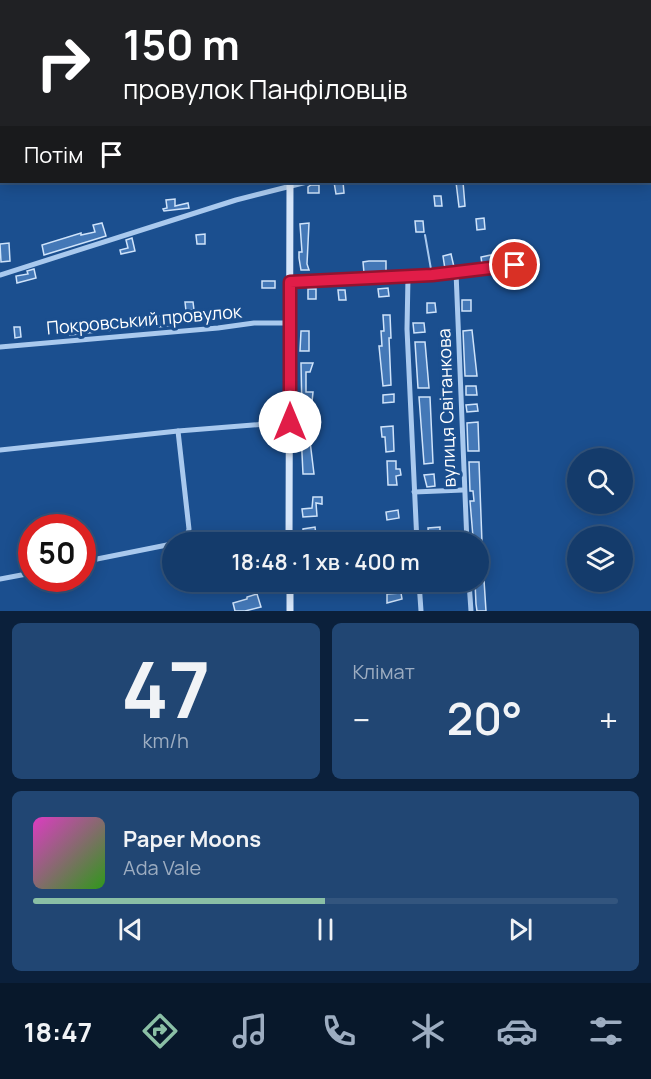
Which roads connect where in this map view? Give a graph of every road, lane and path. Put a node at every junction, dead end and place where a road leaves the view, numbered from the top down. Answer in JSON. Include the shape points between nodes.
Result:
{"nodes":[{"id":1,"x":290,"y":184,"type":"edge"},
{"id":2,"x":425,"y":235,"type":"dead end"},
{"id":3,"x":515,"y":265,"type":"dead end"},
{"id":4,"x":456,"y":272,"type":"junction"},
{"id":5,"x":0,"y":275,"type":"edge"},
{"id":6,"x":432,"y":275,"type":"junction"},
{"id":7,"x":408,"y":277,"type":"junction"},
{"id":8,"x":290,"y":282,"type":"junction"},
{"id":9,"x":290,"y":323,"type":"junction"},
{"id":10,"x":0,"y":347,"type":"edge"},
{"id":11,"x":290,"y":422,"type":"junction"},
{"id":12,"x":178,"y":431,"type":"junction"},
{"id":13,"x":0,"y":450,"type":"edge"},
{"id":14,"x":463,"y":490,"type":"junction"},
{"id":15,"x":414,"y":492,"type":"junction"},
{"id":16,"x":188,"y":532,"type":"edge"},
{"id":17,"x":289,"y":532,"type":"edge"},
{"id":18,"x":416,"y":532,"type":"edge"},
{"id":19,"x":466,"y":532,"type":"edge"},
{"id":20,"x":162,"y":545,"type":"edge"},
{"id":21,"x":96,"y":559,"type":"edge"},
{"id":22,"x":18,"y":576,"type":"edge"},
{"id":23,"x":0,"y":579,"type":"edge"},
{"id":24,"x":290,"y":592,"type":"edge"},
{"id":25,"x":420,"y":592,"type":"edge"},
{"id":26,"x":470,"y":592,"type":"edge"},
{"id":27,"x":290,"y":611,"type":"edge"},
{"id":28,"x":421,"y":611,"type":"edge"},
{"id":29,"x":471,"y":611,"type":"edge"}],
"edges":[{"from":1,"to":5,"type":"street"},
{"from":1,"to":8,"type":"main road"},
{"from":2,"to":6,"type":"lane"},
{"from":3,"to":4,"type":"street"},
{"from":4,"to":6,"type":"street"},
{"from":4,"to":14,"type":"street","name":"вулиця Світанкова"},
{"from":6,"to":7,"type":"street"},
{"from":7,"to":8,"type":"street"},
{"from":7,"to":15,"type":"street"},
{"from":8,"to":9,"type":"main road"},
{"from":9,"to":10,"type":"street","name":"Покровський провулок"},
{"from":9,"to":11,"type":"main road"},
{"from":11,"to":12,"type":"street"},
{"from":11,"to":17,"type":"main road"},
{"from":12,"to":13,"type":"street"},
{"from":12,"to":16,"type":"street"},
{"from":14,"to":15,"type":"street"},
{"from":14,"to":19,"type":"street","name":"вулиця Світанкова"},
{"from":15,"to":18,"type":"street"},
{"from":20,"to":21,"type":"street"},
{"from":22,"to":23,"type":"street"},
{"from":24,"to":27,"type":"main road"},
{"from":25,"to":28,"type":"street"},
{"from":26,"to":29,"type":"street"}]}
